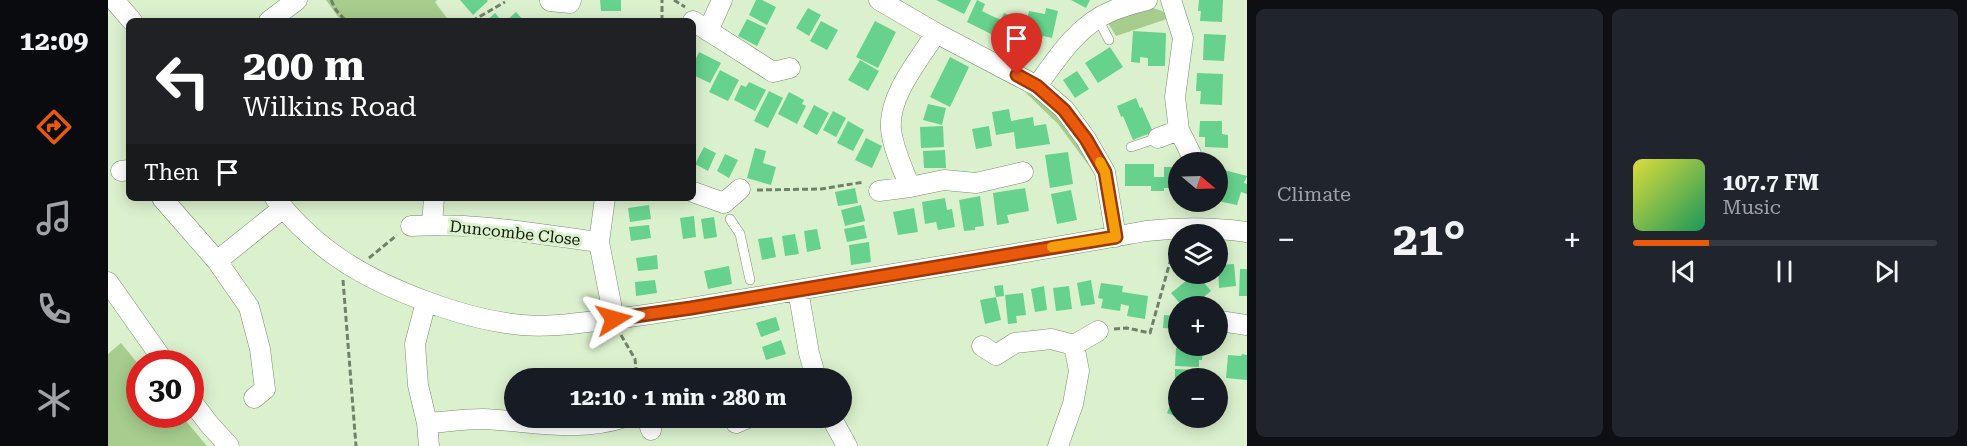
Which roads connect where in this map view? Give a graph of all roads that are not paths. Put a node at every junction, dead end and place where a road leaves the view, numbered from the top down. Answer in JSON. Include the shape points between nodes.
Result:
{"nodes":[{"id":1,"x":114,"y":0,"type":"edge"},
{"id":2,"x":297,"y":0,"type":"edge"},
{"id":3,"x":722,"y":0,"type":"edge"},
{"id":4,"x":879,"y":0,"type":"edge"},
{"id":5,"x":1146,"y":0,"type":"edge"},
{"id":6,"x":1171,"y":0,"type":"edge"},
{"id":7,"x":550,"y":1,"type":"edge"},
{"id":8,"x":571,"y":8,"type":"edge"},
{"id":9,"x":129,"y":18,"type":"edge"},
{"id":10,"x":273,"y":18,"type":"edge"},
{"id":11,"x":1098,"y":20,"type":"junction"},
{"id":12,"x":696,"y":23,"type":"edge"},
{"id":13,"x":936,"y":33,"type":"junction"},
{"id":14,"x":1109,"y":40,"type":"dead end"},
{"id":15,"x":790,"y":68,"type":"dead end"},
{"id":16,"x":1037,"y":86,"type":"junction"},
{"id":17,"x":1179,"y":130,"type":"junction"},
{"id":18,"x":1158,"y":138,"type":"joint"},
{"id":19,"x":1131,"y":147,"type":"dead end"},
{"id":20,"x":1190,"y":152,"type":"edge"},
{"id":21,"x":1009,"y":171,"type":"dead end"},
{"id":22,"x":910,"y":188,"type":"junction"},
{"id":23,"x":740,"y":189,"type":"road end"},
{"id":24,"x":879,"y":191,"type":"road end"},
{"id":25,"x":696,"y":194,"type":"edge"},
{"id":26,"x":165,"y":201,"type":"edge"},
{"id":27,"x":434,"y":201,"type":"edge"},
{"id":28,"x":605,"y":201,"type":"edge"},
{"id":29,"x":279,"y":203,"type":"edge"},
{"id":30,"x":727,"y":211,"type":"junction"},
{"id":31,"x":432,"y":224,"type":"junction"},
{"id":32,"x":411,"y":226,"type":"road end"},
{"id":33,"x":1247,"y":232,"type":"edge"},
{"id":34,"x":1116,"y":237,"type":"junction"},
{"id":35,"x":598,"y":242,"type":"junction"},
{"id":36,"x":217,"y":261,"type":"junction"},
{"id":37,"x":750,"y":280,"type":"dead end"},
{"id":38,"x":108,"y":282,"type":"edge"},
{"id":39,"x":798,"y":290,"type":"junction"},
{"id":40,"x":426,"y":302,"type":"junction"},
{"id":41,"x":614,"y":319,"type":"junction"},
{"id":42,"x":1228,"y":322,"type":"edge"},
{"id":43,"x":1247,"y":325,"type":"edge"},
{"id":44,"x":1098,"y":331,"type":"road end"},
{"id":45,"x":1074,"y":345,"type":"junction"},
{"id":46,"x":982,"y":346,"type":"dead end"},
{"id":47,"x":156,"y":350,"type":"edge"},
{"id":48,"x":813,"y":368,"type":"edge"},
{"id":49,"x":266,"y":396,"type":"dead end"},
{"id":50,"x":204,"y":417,"type":"edge"},
{"id":51,"x":504,"y":421,"type":"edge"},
{"id":52,"x":427,"y":423,"type":"junction"},
{"id":53,"x":837,"y":428,"type":"edge"},
{"id":54,"x":229,"y":446,"type":"edge"},
{"id":55,"x":429,"y":446,"type":"edge"},
{"id":56,"x":847,"y":446,"type":"edge"},
{"id":57,"x":1058,"y":446,"type":"edge"}],
"edges":[{"from":1,"to":9,"type":"street"},
{"from":2,"to":10,"type":"street"},
{"from":3,"to":12,"type":"street"},
{"from":4,"to":13,"type":"street"},
{"from":5,"to":11,"type":"street"},
{"from":6,"to":17,"type":"street","via":[[1183,38],[1175,97]]},
{"from":7,"to":8,"type":"street"},
{"from":11,"to":14,"type":"lane"},
{"from":11,"to":16,"type":"street","via":[[1081,31]]},
{"from":12,"to":15,"type":"street","via":[[773,72]]},
{"from":13,"to":16,"type":"street"},
{"from":13,"to":22,"type":"street","via":[[894,101],[891,129]]},
{"from":16,"to":34,"type":"street","via":[[1064,110],[1105,172]]},
{"from":17,"to":18,"type":"street"},
{"from":17,"to":20,"type":"street"},
{"from":18,"to":19,"type":"lane"},
{"from":21,"to":22,"type":"street","via":[[976,183],[944,180]]},
{"from":22,"to":24,"type":"street"},
{"from":23,"to":30,"type":"street"},
{"from":25,"to":30,"type":"street"},
{"from":26,"to":36,"type":"street"},
{"from":27,"to":31,"type":"street","name":"Duncombe Close"},
{"from":28,"to":35,"type":"street"},
{"from":29,"to":36,"type":"street"},
{"from":29,"to":40,"type":"street","via":[[338,258],[393,289]]},
{"from":30,"to":37,"type":"lane","via":[[740,234]]},
{"from":31,"to":32,"type":"street","name":"Duncombe Close"},
{"from":31,"to":35,"type":"street","name":"Duncombe Close"},
{"from":33,"to":34,"type":"street","via":[[1175,228]]},
{"from":34,"to":39,"type":"street"},
{"from":35,"to":41,"type":"street"},
{"from":36,"to":49,"type":"street","via":[[249,307]]},
{"from":38,"to":47,"type":"street"},
{"from":39,"to":41,"type":"street"},
{"from":39,"to":48,"type":"street"},
{"from":40,"to":41,"type":"street","via":[[455,313],[522,325]]},
{"from":40,"to":52,"type":"street","via":[[415,344],[417,385]]},
{"from":42,"to":43,"type":"street"},
{"from":44,"to":45,"type":"street"},
{"from":45,"to":46,"type":"street","via":[[1051,339],[1015,343],[996,355]]},
{"from":45,"to":57,"type":"street","via":[[1079,371],[1073,404]]},
{"from":50,"to":54,"type":"street"},
{"from":51,"to":52,"type":"street"},
{"from":52,"to":55,"type":"street"},
{"from":53,"to":56,"type":"street"}]}
